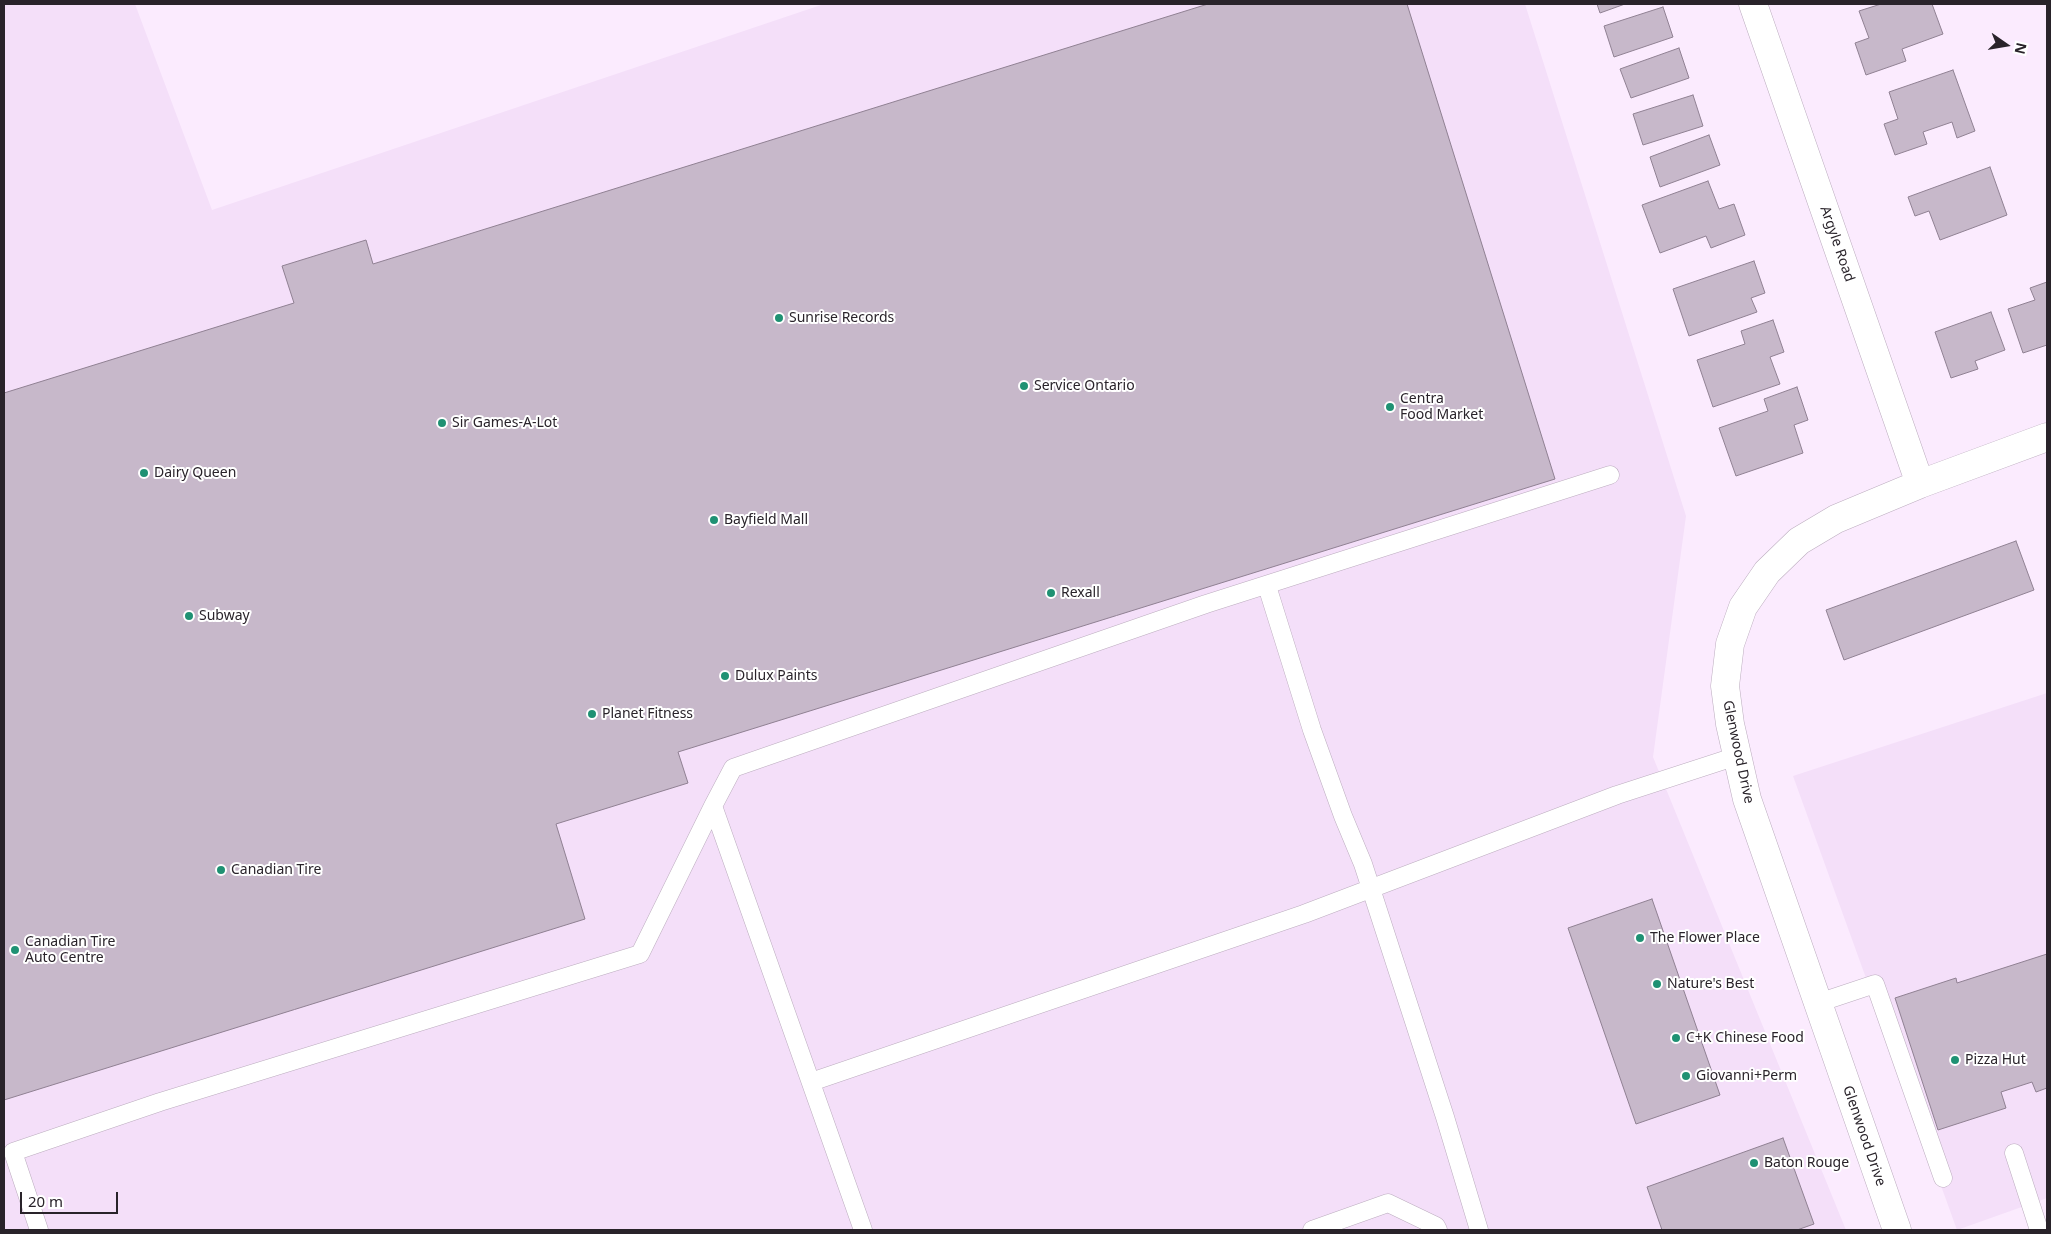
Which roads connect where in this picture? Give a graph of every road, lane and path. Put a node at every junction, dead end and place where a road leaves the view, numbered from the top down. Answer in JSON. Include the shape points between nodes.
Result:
{"nodes":[{"id":1,"x":1753,"y":4,"type":"edge"},
{"id":2,"x":2047,"y":438,"type":"edge"},
{"id":3,"x":1610,"y":474,"type":"dead end"},
{"id":4,"x":1920,"y":484,"type":"junction"},
{"id":5,"x":1267,"y":586,"type":"junction"},
{"id":6,"x":1737,"y":756,"type":"junction"},
{"id":7,"x":712,"y":806,"type":"junction"},
{"id":8,"x":1371,"y":889,"type":"junction"},
{"id":9,"x":1818,"y":1003,"type":"junction"},
{"id":10,"x":811,"y":1082,"type":"junction"},
{"id":11,"x":8,"y":1153,"type":"edge"},
{"id":12,"x":2014,"y":1153,"type":"dead end"},
{"id":13,"x":1944,"y":1178,"type":"dead end"},
{"id":14,"x":39,"y":1230,"type":"edge"},
{"id":15,"x":863,"y":1230,"type":"edge"},
{"id":16,"x":1312,"y":1230,"type":"edge"},
{"id":17,"x":1438,"y":1230,"type":"edge"},
{"id":18,"x":1479,"y":1230,"type":"edge"},
{"id":19,"x":1897,"y":1230,"type":"edge"},
{"id":20,"x":2039,"y":1230,"type":"edge"}],
"edges":[{"from":1,"to":4,"type":"street","name":"Argyle Road"},
{"from":2,"to":4,"type":"street","name":"Glenwood Drive"},
{"from":3,"to":5,"type":"lane"},
{"from":4,"to":6,"type":"street","name":"Glenwood Drive","via":[[1836,519],[1799,541],[1768,572],[1743,607],[1730,644],[1725,686]]},
{"from":5,"to":7,"type":"lane","via":[[1206,604],[733,768]]},
{"from":5,"to":8,"type":"lane","via":[[1312,730]]},
{"from":6,"to":8,"type":"lane","via":[[1617,794]]},
{"from":6,"to":9,"type":"street","name":"Glenwood Drive","via":[[1747,799]]},
{"from":7,"to":10,"type":"lane"},
{"from":7,"to":11,"type":"lane","via":[[640,954],[160,1102]]},
{"from":8,"to":10,"type":"lane"},
{"from":8,"to":18,"type":"lane"},
{"from":9,"to":13,"type":"lane","via":[[1875,984]]},
{"from":9,"to":19,"type":"street","name":"Glenwood Drive"},
{"from":10,"to":15,"type":"lane"},
{"from":11,"to":14,"type":"lane"},
{"from":12,"to":20,"type":"lane"},
{"from":16,"to":17,"type":"lane","via":[[1388,1204],[1436,1226]]}]}
